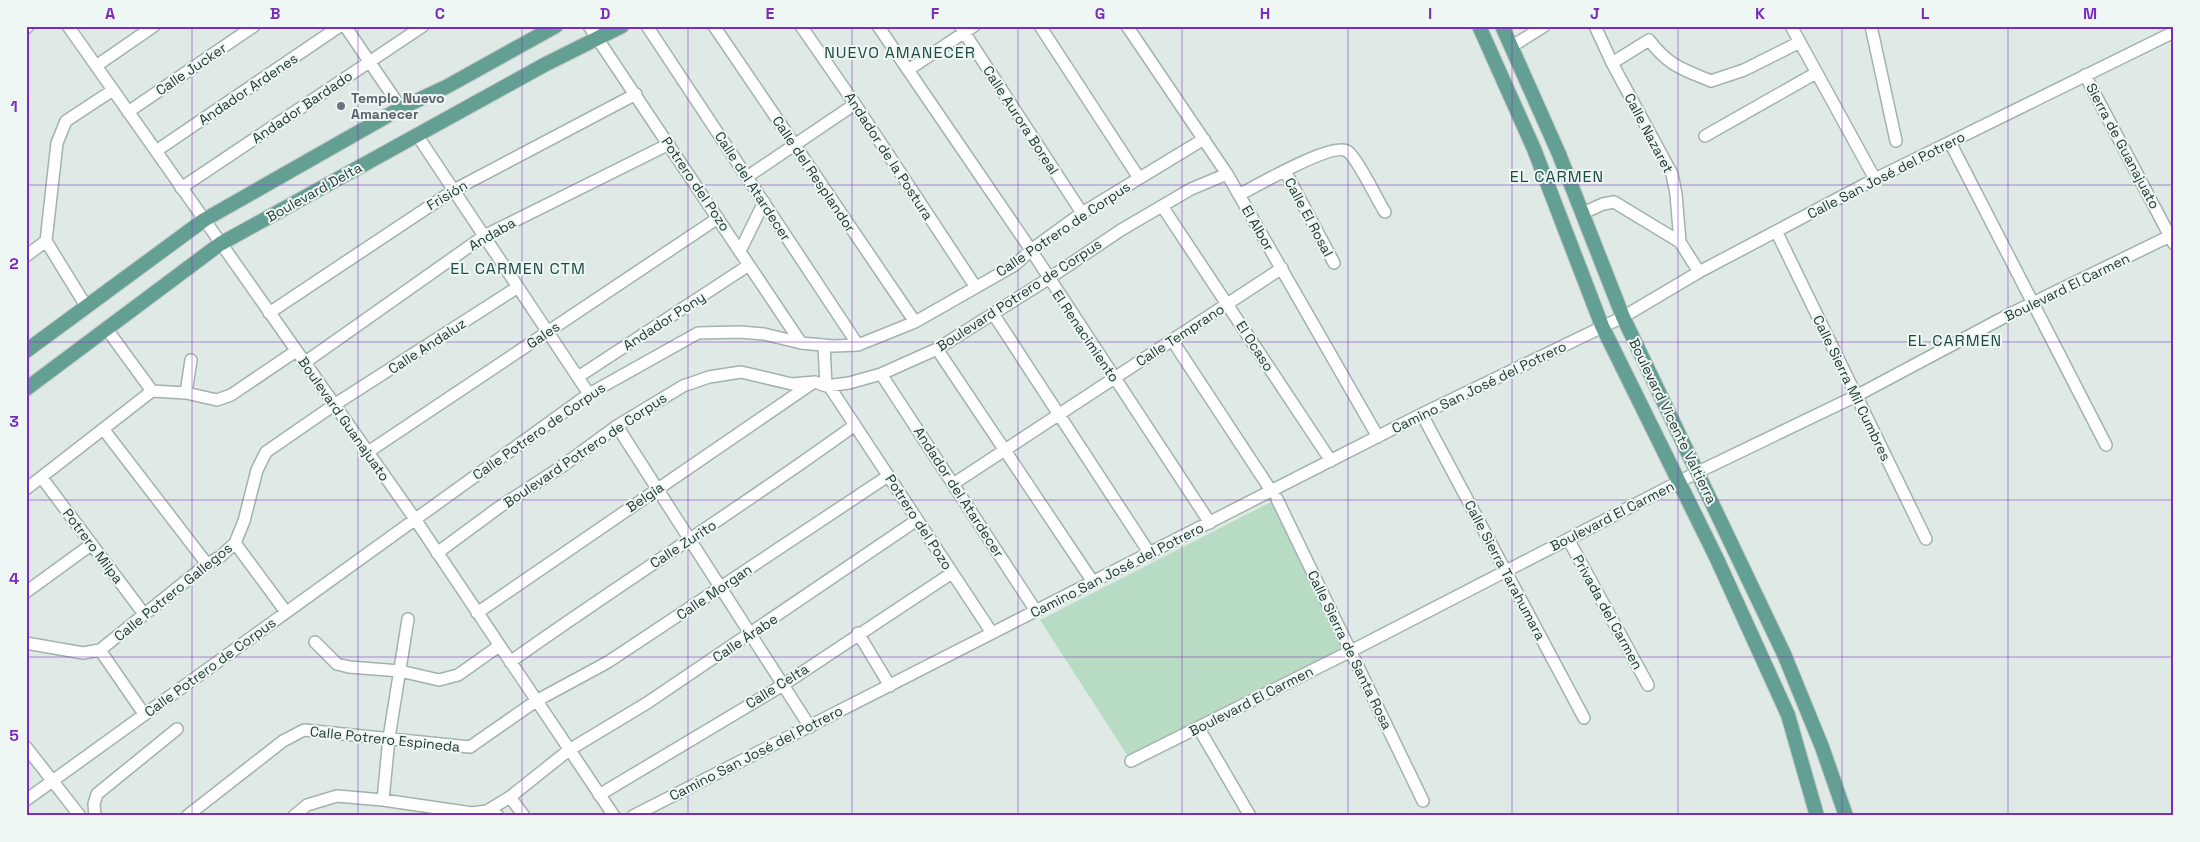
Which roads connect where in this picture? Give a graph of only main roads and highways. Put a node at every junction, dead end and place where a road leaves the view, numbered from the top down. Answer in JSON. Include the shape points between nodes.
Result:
{"nodes":[{"id":1,"x":556,"y":26,"type":"edge"},
{"id":2,"x":622,"y":26,"type":"edge"},
{"id":3,"x":1478,"y":26,"type":"edge"},
{"id":4,"x":1502,"y":26,"type":"edge"},
{"id":5,"x":26,"y":351,"type":"edge"},
{"id":6,"x":26,"y":389,"type":"edge"},
{"id":7,"x":1817,"y":816,"type":"edge"},
{"id":8,"x":1846,"y":816,"type":"edge"}],
"edges":[{"from":1,"to":5,"type":"main road","via":[[401,108],[204,220]]},
{"from":2,"to":6,"type":"main road","name":"Boulevard Delta","via":[[220,244]]},
{"from":3,"to":7,"type":"main road","name":"Boulevard Vicente Valtierra","via":[[1537,157],[1602,326],[1679,481],[1788,715]]},
{"from":4,"to":8,"type":"main road","name":"Boulevard Vicente Valtierra","via":[[1583,213],[1623,317],[1784,654]]}]}
